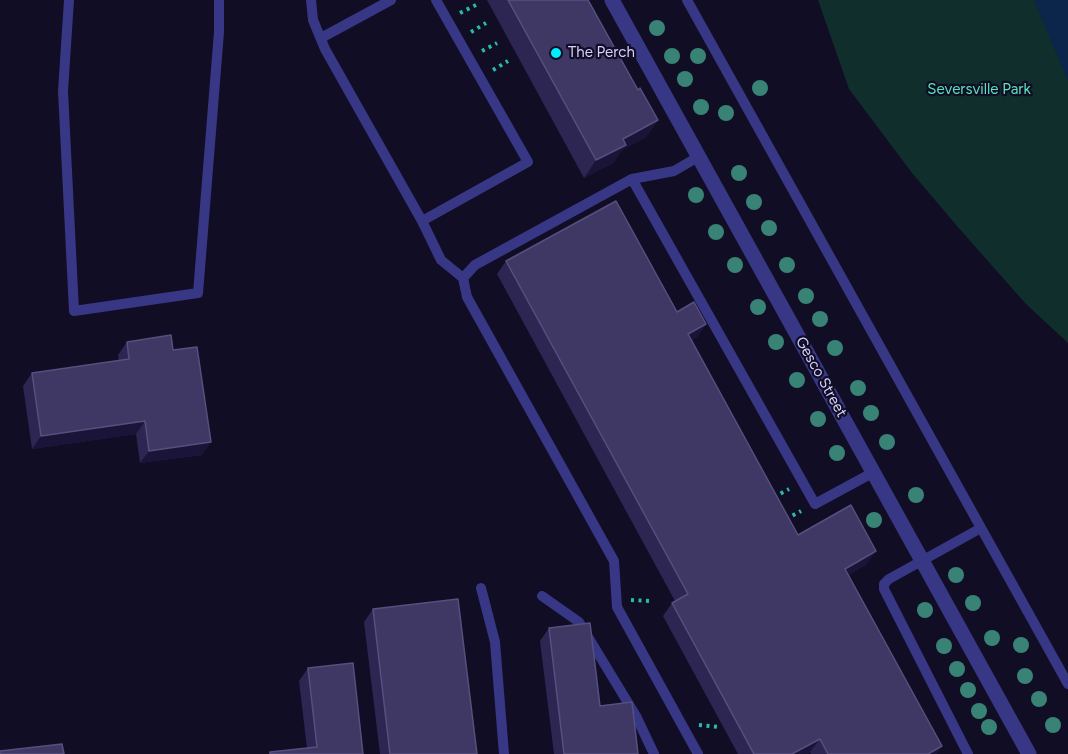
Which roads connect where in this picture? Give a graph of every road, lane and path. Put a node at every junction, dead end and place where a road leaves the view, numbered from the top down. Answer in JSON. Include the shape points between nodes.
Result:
{"nodes":[{"id":1,"x":69,"y":0,"type":"edge"},
{"id":2,"x":219,"y":0,"type":"edge"},
{"id":3,"x":311,"y":0,"type":"edge"},
{"id":4,"x":391,"y":0,"type":"edge"},
{"id":5,"x":436,"y":0,"type":"edge"},
{"id":6,"x":612,"y":0,"type":"edge"},
{"id":7,"x":687,"y":0,"type":"edge"},
{"id":8,"x":321,"y":38,"type":"junction"},
{"id":9,"x":698,"y":157,"type":"junction"},
{"id":10,"x":632,"y":179,"type":"junction"},
{"id":11,"x":422,"y":221,"type":"junction"},
{"id":12,"x":463,"y":278,"type":"junction"},
{"id":13,"x":874,"y":472,"type":"junction"},
{"id":14,"x":981,"y":528,"type":"junction"},
{"id":15,"x":923,"y":560,"type":"junction"},
{"id":16,"x":480,"y":588,"type":"dead end"},
{"id":17,"x":542,"y":596,"type":"dead end"},
{"id":18,"x":1068,"y":684,"type":"edge"},
{"id":19,"x":504,"y":754,"type":"edge"},
{"id":20,"x":654,"y":754,"type":"edge"},
{"id":21,"x":698,"y":754,"type":"edge"},
{"id":22,"x":968,"y":754,"type":"edge"},
{"id":23,"x":1029,"y":754,"type":"edge"}],
"edges":[{"from":1,"to":2,"type":"lane","via":[[63,91],[74,310],[198,293]]},
{"from":3,"to":8,"type":"lane","via":[[313,20]]},
{"from":4,"to":8,"type":"lane"},
{"from":5,"to":11,"type":"lane","via":[[528,162]]},
{"from":6,"to":9,"type":"street","name":"Gesco Street"},
{"from":7,"to":14,"type":"lane"},
{"from":8,"to":11,"type":"lane"},
{"from":9,"to":10,"type":"lane","via":[[674,171]]},
{"from":9,"to":13,"type":"street","name":"Gesco Street"},
{"from":10,"to":12,"type":"lane","via":[[475,265]]},
{"from":10,"to":13,"type":"lane","via":[[815,504]]},
{"from":11,"to":12,"type":"lane","via":[[441,260]]},
{"from":12,"to":21,"type":"lane","via":[[467,297],[614,561],[617,607]]},
{"from":13,"to":15,"type":"street","name":"Gesco Street"},
{"from":14,"to":15,"type":"lane"},
{"from":14,"to":18,"type":"lane"},
{"from":15,"to":22,"type":"lane","via":[[889,579],[884,589]]},
{"from":15,"to":23,"type":"street","name":"Gesco Street"},
{"from":16,"to":19,"type":"lane","via":[[495,642]]},
{"from":17,"to":20,"type":"lane","via":[[579,622],[636,716]]}]}
